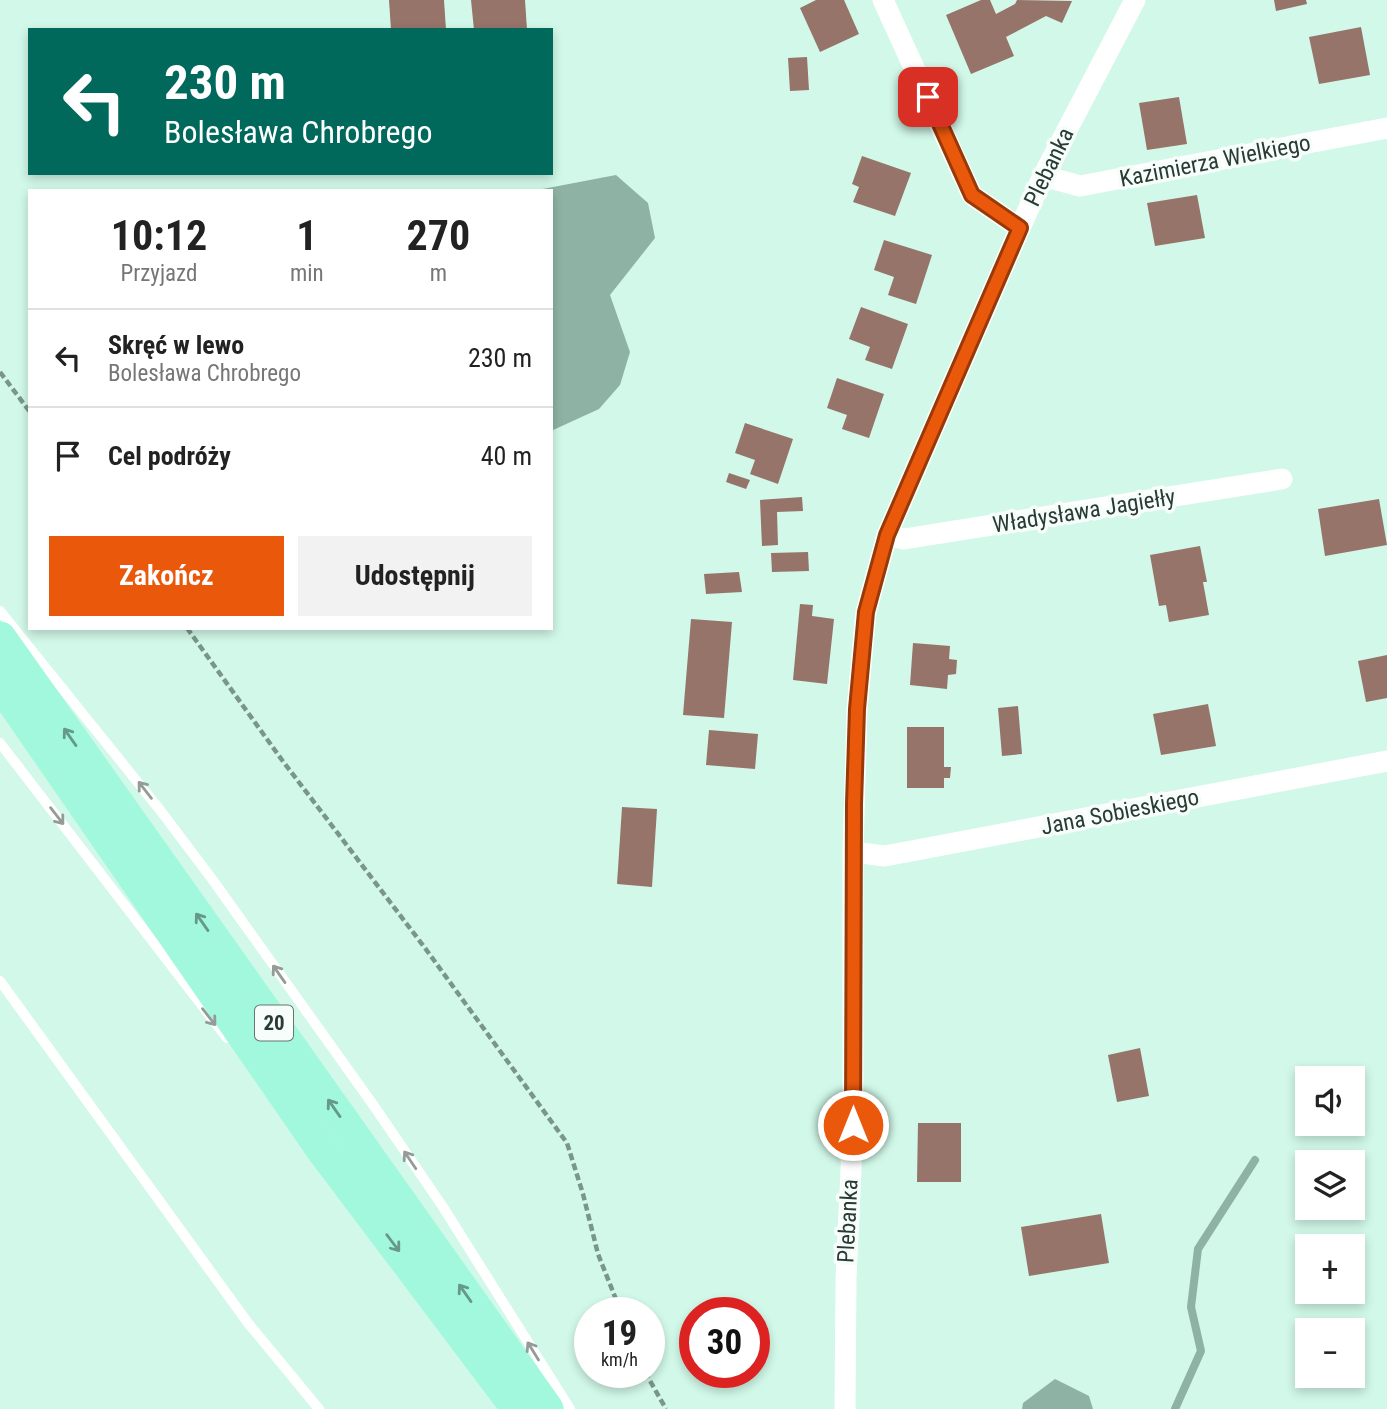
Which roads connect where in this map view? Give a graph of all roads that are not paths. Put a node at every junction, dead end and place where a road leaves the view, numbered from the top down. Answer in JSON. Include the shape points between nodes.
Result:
{"nodes":[{"id":1,"x":883,"y":0,"type":"edge"},
{"id":2,"x":1135,"y":0,"type":"edge"},
{"id":3,"x":1387,"y":128,"type":"edge"},
{"id":4,"x":1043,"y":176,"type":"junction"},
{"id":5,"x":1020,"y":228,"type":"junction"},
{"id":6,"x":1282,"y":479,"type":"dead end"},
{"id":7,"x":887,"y":535,"type":"junction"},
{"id":8,"x":0,"y":611,"type":"edge"},
{"id":9,"x":0,"y":638,"type":"edge"},
{"id":10,"x":0,"y":683,"type":"edge"},
{"id":11,"x":0,"y":743,"type":"edge"},
{"id":12,"x":1387,"y":761,"type":"edge"},
{"id":13,"x":853,"y":852,"type":"junction"},
{"id":14,"x":0,"y":981,"type":"edge"},
{"id":15,"x":236,"y":1049,"type":"dead end"},
{"id":16,"x":245,"y":1059,"type":"dead end"},
{"id":17,"x":322,"y":1149,"type":"junction"},
{"id":18,"x":319,"y":1409,"type":"edge"},
{"id":19,"x":519,"y":1409,"type":"edge"},
{"id":20,"x":547,"y":1409,"type":"edge"},
{"id":21,"x":570,"y":1409,"type":"edge"},
{"id":22,"x":845,"y":1409,"type":"edge"}],
"edges":[{"from":1,"to":5,"type":"street","via":[[972,195]]},
{"from":2,"to":4,"type":"street","name":"Plebanka"},
{"from":3,"to":4,"type":"street","name":"Kazimierza Wielkiego","via":[[1080,186]]},
{"from":4,"to":5,"type":"street","name":"Plebanka"},
{"from":5,"to":7,"type":"street","name":"Plebanka"},
{"from":6,"to":7,"type":"street","name":"Władysława Jagiełły","via":[[904,540]]},
{"from":7,"to":13,"type":"street","name":"Plebanka","via":[[866,612],[857,709]]},
{"from":21,"to":8,"type":"lane","one_way":true,"via":[[443,1207],[244,925],[152,799]]},
{"from":20,"to":9,"type":"main road","number":"20","one_way":true},
{"from":10,"to":17,"type":"main road","number":"20"},
{"from":11,"to":15,"type":"lane","one_way":true},
{"from":12,"to":13,"type":"street","name":"Jana Sobieskiego","via":[[885,856]]},
{"from":13,"to":22,"type":"street","name":"Plebanka","via":[[853,1125]]},
{"from":14,"to":18,"type":"lane","via":[[248,1322]]},
{"from":16,"to":17,"type":"lane"},
{"from":17,"to":19,"type":"main road","number":"20","one_way":true}]}
